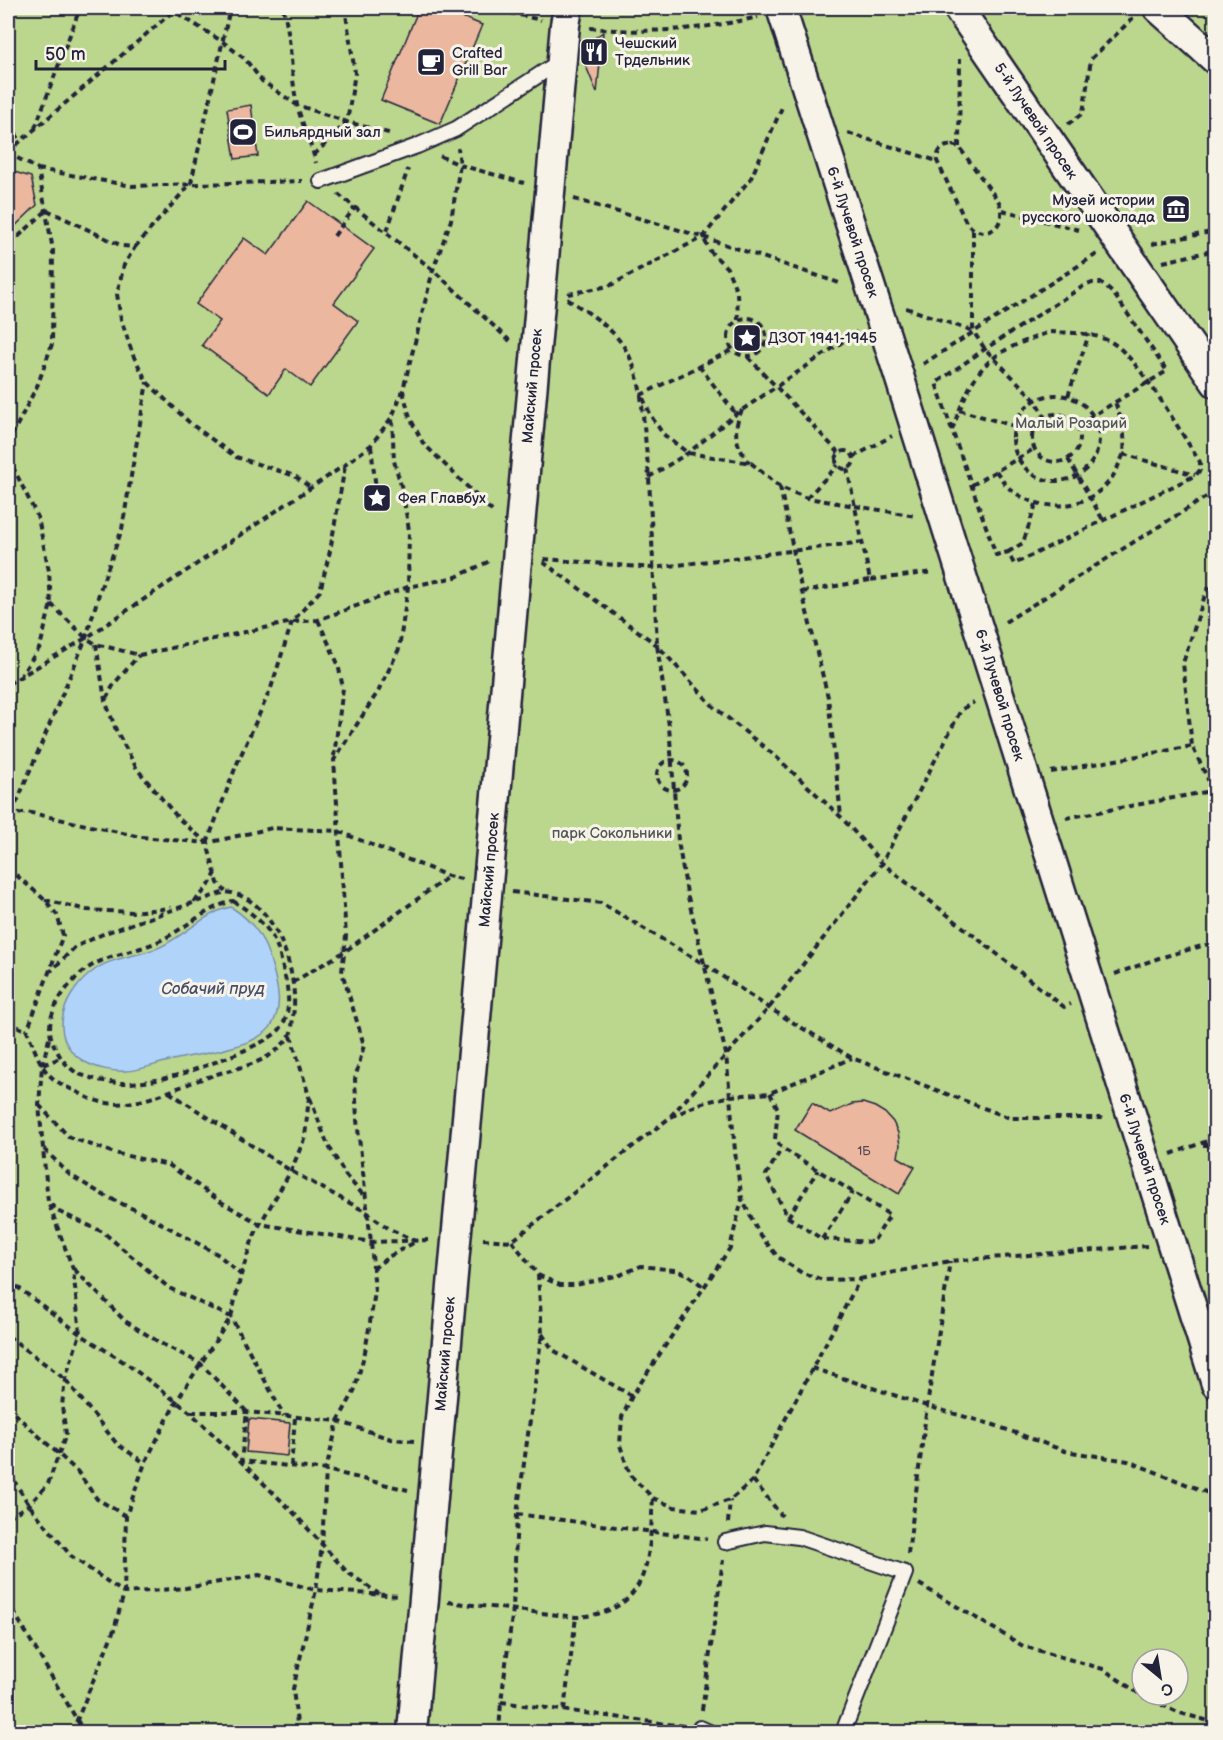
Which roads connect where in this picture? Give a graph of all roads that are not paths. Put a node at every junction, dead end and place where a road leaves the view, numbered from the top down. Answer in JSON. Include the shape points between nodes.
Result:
{"nodes":[{"id":1,"x":958,"y":8,"type":"edge"},
{"id":2,"x":782,"y":9,"type":"edge"},
{"id":3,"x":1148,"y":10,"type":"edge"},
{"id":4,"x":566,"y":16,"type":"edge"},
{"id":5,"x":562,"y":60,"type":"junction"},
{"id":6,"x":1215,"y":60,"type":"edge"},
{"id":7,"x":321,"y":181,"type":"road end"},
{"id":8,"x":1215,"y":383,"type":"edge"},
{"id":9,"x":1215,"y":1384,"type":"edge"},
{"id":10,"x":725,"y":1542,"type":"road end"},
{"id":11,"x":412,"y":1732,"type":"edge"},
{"id":12,"x":843,"y":1732,"type":"edge"}],
"edges":[{"from":1,"to":8,"type":"street","name":"5-й Лучевой просек"},
{"from":2,"to":9,"type":"street","name":"6-й Лучевой просек"},
{"from":3,"to":6,"type":"street"},
{"from":4,"to":5,"type":"street","name":"Майский просек"},
{"from":5,"to":7,"type":"lane","via":[[456,129]]},
{"from":5,"to":11,"type":"street","name":"Майский просек"},
{"from":10,"to":12,"type":"lane","via":[[765,1533],[799,1537],[905,1573]]}]}
